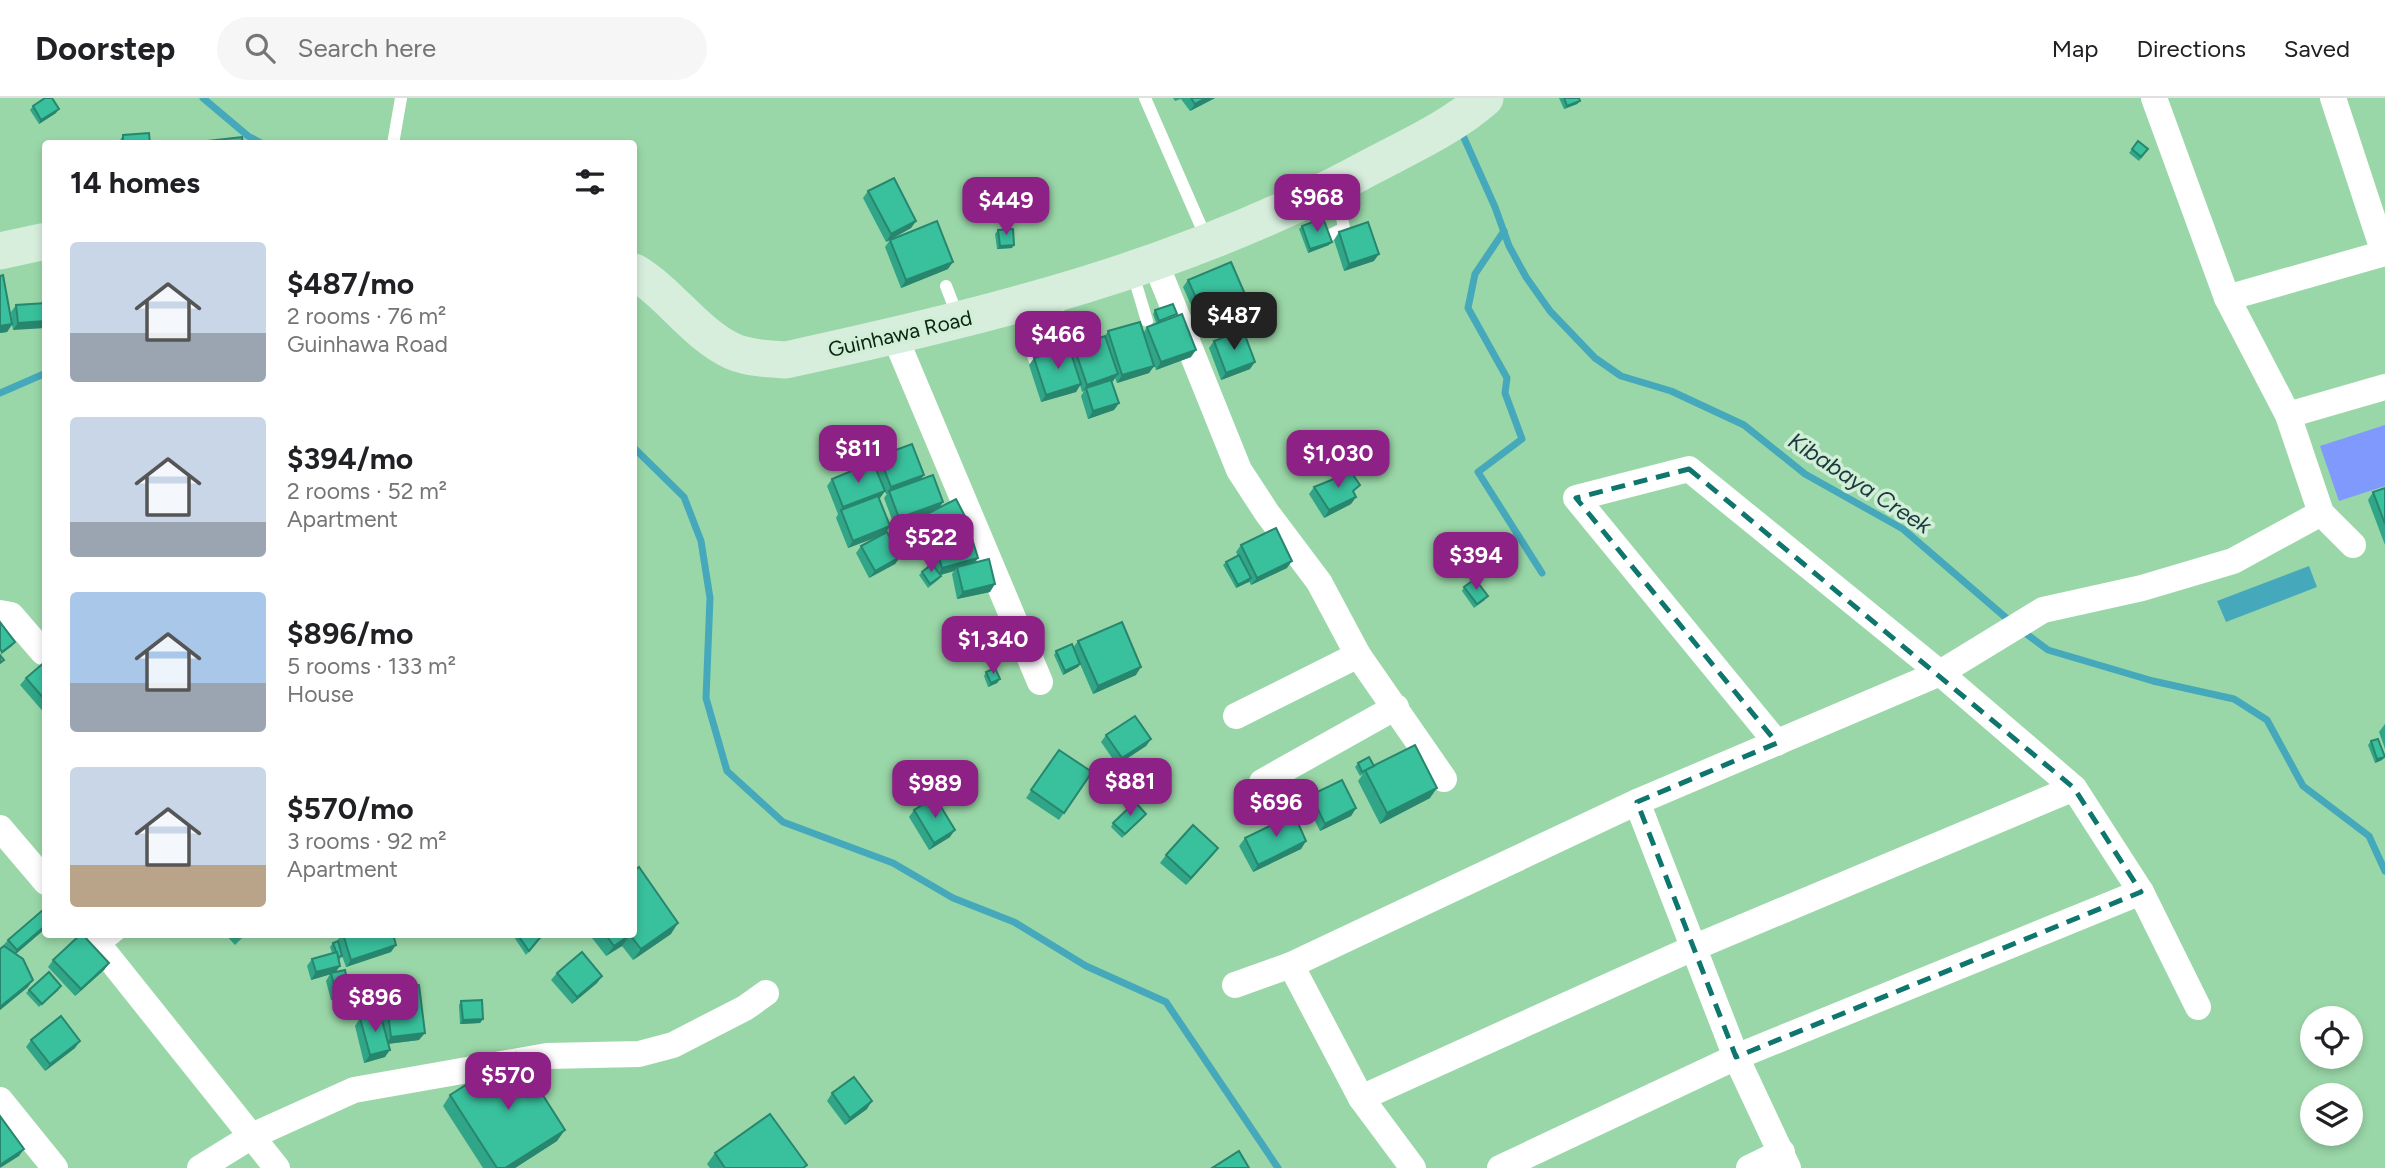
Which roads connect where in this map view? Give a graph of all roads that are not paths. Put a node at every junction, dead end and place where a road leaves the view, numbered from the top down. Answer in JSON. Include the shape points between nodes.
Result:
{"nodes":[{"id":1,"x":401,"y":98,"type":"edge"},
{"id":2,"x":1145,"y":98,"type":"edge"},
{"id":3,"x":2154,"y":98,"type":"edge"},
{"id":4,"x":2333,"y":98,"type":"edge"},
{"id":5,"x":1479,"y":103,"type":"edge"},
{"id":6,"x":394,"y":140,"type":"edge"},
{"id":7,"x":1335,"y":186,"type":"junction"},
{"id":8,"x":1330,"y":235,"type":"edge"},
{"id":9,"x":42,"y":242,"type":"edge"},
{"id":10,"x":1209,"y":244,"type":"junction"},
{"id":11,"x":0,"y":251,"type":"edge"},
{"id":12,"x":2385,"y":253,"type":"edge"},
{"id":13,"x":1144,"y":267,"type":"junction"},
{"id":14,"x":637,"y":274,"type":"edge"},
{"id":15,"x":946,"y":286,"type":"dead end"},
{"id":16,"x":1051,"y":296,"type":"junction"},
{"id":17,"x":2227,"y":298,"type":"junction"},
{"id":18,"x":1015,"y":305,"type":"junction"},
{"id":19,"x":959,"y":320,"type":"junction"},
{"id":20,"x":1147,"y":320,"type":"dead end"},
{"id":21,"x":895,"y":337,"type":"junction"},
{"id":22,"x":1075,"y":349,"type":"edge"},
{"id":23,"x":1035,"y":361,"type":"edge"},
{"id":24,"x":2385,"y":387,"type":"edge"},
{"id":25,"x":2288,"y":415,"type":"junction"},
{"id":26,"x":2321,"y":513,"type":"junction"},
{"id":27,"x":2353,"y":545,"type":"dead end"},
{"id":28,"x":0,"y":613,"type":"edge"},
{"id":29,"x":42,"y":651,"type":"edge"},
{"id":30,"x":1358,"y":655,"type":"junction"},
{"id":31,"x":1940,"y":673,"type":"junction"},
{"id":32,"x":1040,"y":682,"type":"dead end"},
{"id":33,"x":1396,"y":708,"type":"junction"},
{"id":34,"x":1236,"y":716,"type":"dead end"},
{"id":35,"x":1777,"y":743,"type":"junction"},
{"id":36,"x":1444,"y":779,"type":"dead end"},
{"id":37,"x":1262,"y":782,"type":"dead end"},
{"id":38,"x":2074,"y":788,"type":"junction"},
{"id":39,"x":1637,"y":802,"type":"junction"},
{"id":40,"x":0,"y":828,"type":"edge"},
{"id":41,"x":42,"y":877,"type":"edge"},
{"id":42,"x":2141,"y":892,"type":"junction"},
{"id":43,"x":103,"y":939,"type":"edge"},
{"id":44,"x":1693,"y":948,"type":"junction"},
{"id":45,"x":1291,"y":965,"type":"junction"},
{"id":46,"x":1235,"y":985,"type":"dead end"},
{"id":47,"x":766,"y":993,"type":"dead end"},
{"id":48,"x":2198,"y":1007,"type":"dead end"},
{"id":49,"x":1736,"y":1057,"type":"junction"},
{"id":50,"x":1361,"y":1098,"type":"junction"},
{"id":51,"x":0,"y":1100,"type":"edge"},
{"id":52,"x":252,"y":1136,"type":"junction"},
{"id":53,"x":1785,"y":1160,"type":"edge"},
{"id":54,"x":55,"y":1168,"type":"edge"},
{"id":55,"x":200,"y":1168,"type":"edge"},
{"id":56,"x":277,"y":1168,"type":"edge"},
{"id":57,"x":1413,"y":1168,"type":"edge"},
{"id":58,"x":1500,"y":1168,"type":"edge"},
{"id":59,"x":1749,"y":1168,"type":"edge"}],
"edges":[{"from":1,"to":6,"type":"lane"},
{"from":2,"to":10,"type":"lane"},
{"from":3,"to":17,"type":"street"},
{"from":4,"to":12,"type":"street"},
{"from":5,"to":7,"type":"street","name":"Guinhawa Road"},
{"from":7,"to":8,"type":"lane","via":[[1345,222],[1344,228]]},
{"from":7,"to":10,"type":"street","name":"Guinhawa Road"},
{"from":9,"to":11,"type":"street"},
{"from":10,"to":13,"type":"street","name":"Guinhawa Road"},
{"from":12,"to":17,"type":"street"},
{"from":13,"to":16,"type":"street","name":"Guinhawa Road"},
{"from":13,"to":20,"type":"lane"},
{"from":13,"to":30,"type":"street","via":[[1239,470],[1319,582]]},
{"from":14,"to":21,"type":"street","name":"Guinhawa Road","via":[[708,335],[732,351],[760,358],[786,360]]},
{"from":15,"to":19,"type":"lane"},
{"from":16,"to":18,"type":"street","name":"Guinhawa Road"},
{"from":16,"to":22,"type":"lane"},
{"from":17,"to":25,"type":"street"},
{"from":18,"to":19,"type":"street","name":"Guinhawa Road"},
{"from":18,"to":23,"type":"lane"},
{"from":19,"to":21,"type":"street","name":"Guinhawa Road"},
{"from":21,"to":32,"type":"street"},
{"from":24,"to":25,"type":"street"},
{"from":25,"to":26,"type":"street"},
{"from":26,"to":27,"type":"street"},
{"from":26,"to":31,"type":"street","via":[[2233,561],[2043,610]]},
{"from":28,"to":29,"type":"street","via":[[11,615]]},
{"from":30,"to":33,"type":"street"},
{"from":30,"to":34,"type":"street"},
{"from":31,"to":35,"type":"street"},
{"from":31,"to":35,"type":"street","via":[[1689,468],[1576,498]]},
{"from":31,"to":38,"type":"street"},
{"from":33,"to":36,"type":"street"},
{"from":33,"to":37,"type":"street"},
{"from":35,"to":39,"type":"street"},
{"from":38,"to":42,"type":"street"},
{"from":38,"to":44,"type":"street"},
{"from":39,"to":44,"type":"street"},
{"from":39,"to":45,"type":"street"},
{"from":40,"to":41,"type":"street"},
{"from":42,"to":48,"type":"street"},
{"from":42,"to":49,"type":"street"},
{"from":43,"to":52,"type":"street"},
{"from":44,"to":49,"type":"street"},
{"from":44,"to":50,"type":"street"},
{"from":45,"to":46,"type":"street"},
{"from":45,"to":50,"type":"street"},
{"from":47,"to":52,"type":"street","via":[[673,1045],[639,1054],[547,1056],[373,1085],[337,1096]]},
{"from":49,"to":53,"type":"street"},
{"from":49,"to":58,"type":"street"},
{"from":50,"to":57,"type":"street"},
{"from":51,"to":54,"type":"street"},
{"from":52,"to":55,"type":"street"},
{"from":52,"to":56,"type":"street"},
{"from":53,"to":59,"type":"street"}]}
